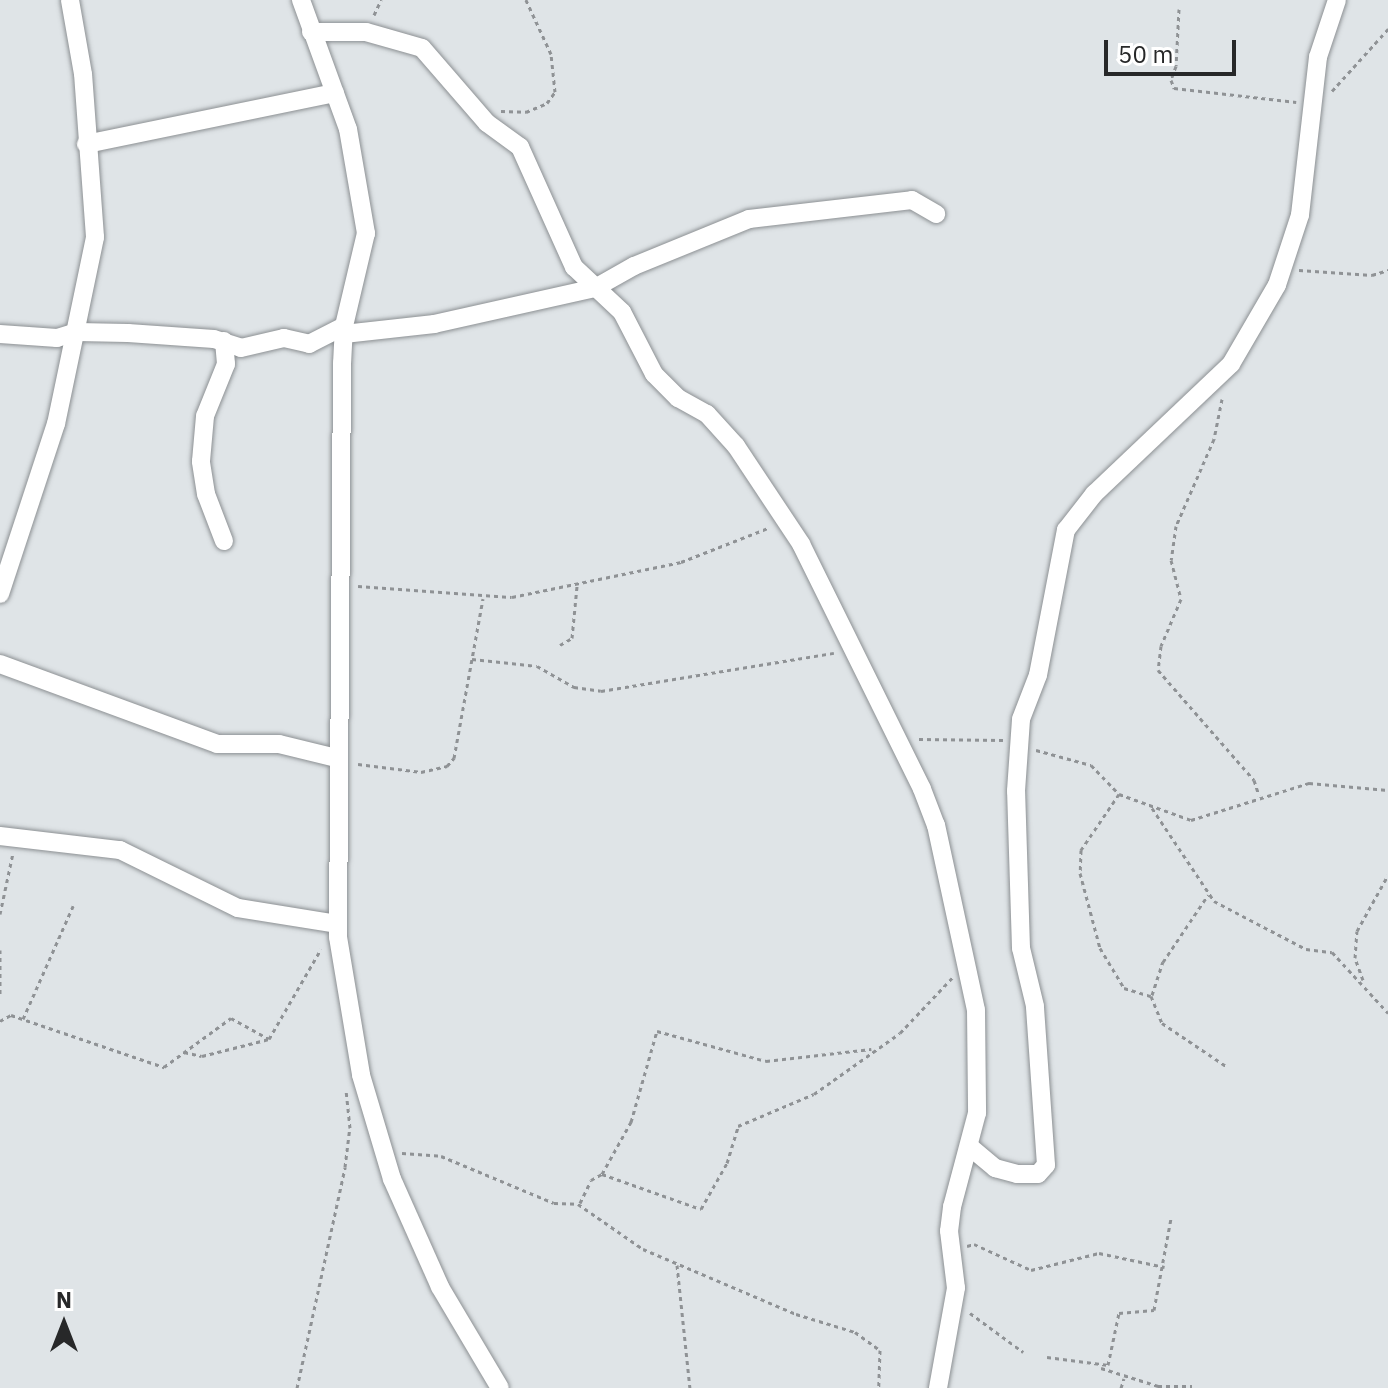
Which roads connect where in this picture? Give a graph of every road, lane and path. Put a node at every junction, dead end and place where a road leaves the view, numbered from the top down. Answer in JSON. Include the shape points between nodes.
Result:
{"nodes":[{"id":1,"x":70,"y":0,"type":"edge"},
{"id":2,"x":301,"y":0,"type":"edge"},
{"id":3,"x":526,"y":0,"type":"edge"},
{"id":4,"x":1337,"y":0,"type":"edge"},
{"id":5,"x":1179,"y":9,"type":"dead end"},
{"id":6,"x":1388,"y":29,"type":"edge"},
{"id":7,"x":311,"y":32,"type":"junction"},
{"id":8,"x":335,"y":93,"type":"junction"},
{"id":9,"x":1320,"y":95,"type":"junction"},
{"id":10,"x":471,"y":105,"type":"junction"},
{"id":11,"x":86,"y":144,"type":"junction"},
{"id":12,"x":936,"y":214,"type":"dead end"},
{"id":13,"x":1388,"y":270,"type":"edge"},
{"id":14,"x":1276,"y":286,"type":"junction"},
{"id":15,"x":595,"y":288,"type":"junction"},
{"id":16,"x":344,"y":330,"type":"junction"},
{"id":17,"x":77,"y":332,"type":"junction"},
{"id":18,"x":0,"y":334,"type":"edge"},
{"id":19,"x":224,"y":341,"type":"junction"},
{"id":20,"x":1231,"y":364,"type":"junction"},
{"id":21,"x":784,"y":521,"type":"junction"},
{"id":22,"x":224,"y":541,"type":"dead end"},
{"id":23,"x":343,"y":586,"type":"junction"},
{"id":24,"x":577,"y":586,"type":"junction"},
{"id":25,"x":0,"y":594,"type":"edge"},
{"id":26,"x":483,"y":599,"type":"junction"},
{"id":27,"x":560,"y":645,"type":"dead end"},
{"id":28,"x":855,"y":647,"type":"junction"},
{"id":29,"x":472,"y":659,"type":"junction"},
{"id":30,"x":0,"y":664,"type":"edge"},
{"id":31,"x":899,"y":739,"type":"junction"},
{"id":32,"x":1021,"y":741,"type":"junction"},
{"id":33,"x":336,"y":758,"type":"junction"},
{"id":34,"x":335,"y":780,"type":"junction"},
{"id":35,"x":1388,"y":790,"type":"edge"},
{"id":36,"x":1119,"y":794,"type":"junction"},
{"id":37,"x":1259,"y":795,"type":"junction"},
{"id":38,"x":1152,"y":808,"type":"junction"},
{"id":39,"x":8,"y":837,"type":"edge"},
{"id":40,"x":1388,"y":875,"type":"edge"},
{"id":41,"x":1208,"y":895,"type":"junction"},
{"id":42,"x":73,"y":906,"type":"dead end"},
{"id":43,"x":0,"y":914,"type":"edge"},
{"id":44,"x":334,"y":924,"type":"junction"},
{"id":45,"x":0,"y":950,"type":"edge"},
{"id":46,"x":966,"y":963,"type":"junction"},
{"id":47,"x":1364,"y":984,"type":"junction"},
{"id":48,"x":0,"y":996,"type":"edge"},
{"id":49,"x":1151,"y":996,"type":"junction"},
{"id":50,"x":1388,"y":1013,"type":"edge"},
{"id":51,"x":23,"y":1019,"type":"junction"},
{"id":52,"x":0,"y":1021,"type":"edge"},
{"id":53,"x":269,"y":1039,"type":"junction"},
{"id":54,"x":875,"y":1049,"type":"junction"},
{"id":55,"x":184,"y":1052,"type":"junction"},
{"id":56,"x":1226,"y":1066,"type":"dead end"},
{"id":57,"x":347,"y":1079,"type":"dead end"},
{"id":58,"x":970,"y":1147,"type":"junction"},
{"id":59,"x":382,"y":1151,"type":"junction"},
{"id":60,"x":602,"y":1174,"type":"junction"},
{"id":61,"x":579,"y":1204,"type":"junction"},
{"id":62,"x":1171,"y":1218,"type":"dead end"},
{"id":63,"x":951,"y":1246,"type":"junction"},
{"id":64,"x":677,"y":1265,"type":"junction"},
{"id":65,"x":1165,"y":1267,"type":"junction"},
{"id":66,"x":955,"y":1300,"type":"junction"},
{"id":67,"x":1023,"y":1352,"type":"dead end"},
{"id":68,"x":1047,"y":1357,"type":"dead end"},
{"id":69,"x":1097,"y":1367,"type":"junction"},
{"id":70,"x":1124,"y":1378,"type":"junction"},
{"id":71,"x":1192,"y":1386,"type":"edge"},
{"id":72,"x":938,"y":1387,"type":"edge"},
{"id":73,"x":297,"y":1388,"type":"edge"},
{"id":74,"x":500,"y":1388,"type":"edge"},
{"id":75,"x":690,"y":1388,"type":"edge"},
{"id":76,"x":879,"y":1388,"type":"edge"},
{"id":77,"x":1121,"y":1388,"type":"edge"}],
"edges":[{"from":1,"to":11,"type":"street","via":[[83,74]]},
{"from":2,"to":7,"type":"street"},
{"from":3,"to":10,"type":"path","via":[[551,54],[555,92],[547,103],[526,112]]},
{"from":4,"to":9,"type":"street"},
{"from":5,"to":9,"type":"path","via":[[1174,88],[1279,103]]},
{"from":6,"to":9,"type":"path"},
{"from":7,"to":8,"type":"street"},
{"from":7,"to":10,"type":"street","via":[[366,32],[422,48]]},
{"from":8,"to":11,"type":"street"},
{"from":8,"to":16,"type":"street","via":[[353,153],[366,233]]},
{"from":9,"to":14,"type":"street","via":[[1300,215]]},
{"from":10,"to":15,"type":"street","via":[[520,147],[565,252]]},
{"from":11,"to":17,"type":"street","via":[[95,237]]},
{"from":12,"to":15,"type":"street","via":[[912,200],[749,219],[634,266]]},
{"from":13,"to":14,"type":"path","via":[[1372,275],[1299,270]]},
{"from":14,"to":20,"type":"street"},
{"from":15,"to":16,"type":"street","via":[[434,324]]},
{"from":15,"to":21,"type":"street","via":[[622,312],[654,374],[678,398],[707,414],[736,446]]},
{"from":16,"to":19,"type":"street","via":[[309,344],[284,338],[241,348]]},
{"from":16,"to":23,"type":"street"},
{"from":17,"to":18,"type":"street","via":[[57,338]]},
{"from":17,"to":19,"type":"street"},
{"from":17,"to":25,"type":"street","via":[[56,424]]},
{"from":19,"to":22,"type":"street","via":[[226,364],[205,416],[201,461],[206,494]]},
{"from":20,"to":32,"type":"street","via":[[1094,494],[1082,517],[1068,526],[1038,675],[1021,719]]},
{"from":20,"to":37,"type":"path","via":[[1214,439],[1176,526],[1171,560],[1181,599],[1161,646],[1158,670],[1254,780]]},
{"from":21,"to":24,"type":"path","via":[[681,562]]},
{"from":21,"to":28,"type":"street"},
{"from":23,"to":26,"type":"path","via":[[430,590]]},
{"from":23,"to":33,"type":"street"},
{"from":24,"to":26,"type":"path"},
{"from":24,"to":27,"type":"path","via":[[572,638]]},
{"from":26,"to":29,"type":"path"},
{"from":28,"to":29,"type":"path","via":[[794,663],[681,674],[601,691],[574,687],[537,666]]},
{"from":28,"to":31,"type":"street"},
{"from":29,"to":34,"type":"path","via":[[456,752],[447,766],[421,772],[355,764]]},
{"from":30,"to":33,"type":"street","via":[[217,744],[279,744]]},
{"from":31,"to":32,"type":"path"},
{"from":31,"to":46,"type":"street","via":[[936,825]]},
{"from":32,"to":36,"type":"path","via":[[1053,757],[1091,765]]},
{"from":32,"to":58,"type":"street","via":[[1016,885],[1023,959],[1035,1006],[1046,1165],[1038,1174],[1017,1174],[995,1168]]},
{"from":33,"to":34,"type":"street"},
{"from":34,"to":44,"type":"street"},
{"from":35,"to":37,"type":"path","via":[[1309,783]]},
{"from":36,"to":38,"type":"path"},
{"from":36,"to":49,"type":"path","via":[[1082,842],[1080,873],[1100,948],[1117,979],[1131,993]]},
{"from":37,"to":38,"type":"path","via":[[1196,820]]},
{"from":38,"to":41,"type":"path"},
{"from":39,"to":43,"type":"path"},
{"from":39,"to":44,"type":"street","via":[[120,850],[238,908]]},
{"from":40,"to":47,"type":"path","via":[[1357,931],[1355,958]]},
{"from":41,"to":47,"type":"path","via":[[1306,949],[1332,952]]},
{"from":41,"to":49,"type":"path","via":[[1168,954]]},
{"from":42,"to":51,"type":"path"},
{"from":44,"to":53,"type":"path"},
{"from":44,"to":59,"type":"street","via":[[361,1075]]},
{"from":45,"to":48,"type":"path"},
{"from":46,"to":54,"type":"path","via":[[900,1033]]},
{"from":46,"to":58,"type":"street","via":[[976,1010],[977,1113]]},
{"from":47,"to":50,"type":"path"},
{"from":49,"to":56,"type":"path","via":[[1162,1023]]},
{"from":51,"to":52,"type":"path","via":[[4,1015]]},
{"from":51,"to":55,"type":"path","via":[[164,1067]]},
{"from":53,"to":55,"type":"path","via":[[202,1056]]},
{"from":53,"to":55,"type":"path","via":[[231,1018]]},
{"from":54,"to":60,"type":"path","via":[[814,1094],[738,1126],[727,1163],[701,1209]]},
{"from":54,"to":60,"type":"path","via":[[766,1061],[657,1031],[631,1122]]},
{"from":57,"to":73,"type":"path","via":[[345,1167]]},
{"from":58,"to":63,"type":"street","via":[[955,1187]]},
{"from":59,"to":61,"type":"path","via":[[441,1156],[554,1203]]},
{"from":59,"to":74,"type":"street","via":[[440,1287]]},
{"from":60,"to":61,"type":"path","via":[[591,1180]]},
{"from":61,"to":64,"type":"path","via":[[623,1238]]},
{"from":62,"to":65,"type":"path"},
{"from":63,"to":65,"type":"path","via":[[974,1244],[1031,1270],[1099,1253]]},
{"from":63,"to":66,"type":"street","via":[[957,1264]]},
{"from":64,"to":75,"type":"path"},
{"from":64,"to":76,"type":"path","via":[[864,1337],[882,1358]]},
{"from":65,"to":69,"type":"path","via":[[1154,1310],[1119,1313],[1108,1365]]},
{"from":66,"to":67,"type":"path"},
{"from":66,"to":72,"type":"street"},
{"from":68,"to":69,"type":"path"},
{"from":69,"to":70,"type":"path"},
{"from":70,"to":71,"type":"path"},
{"from":70,"to":77,"type":"path"}]}
